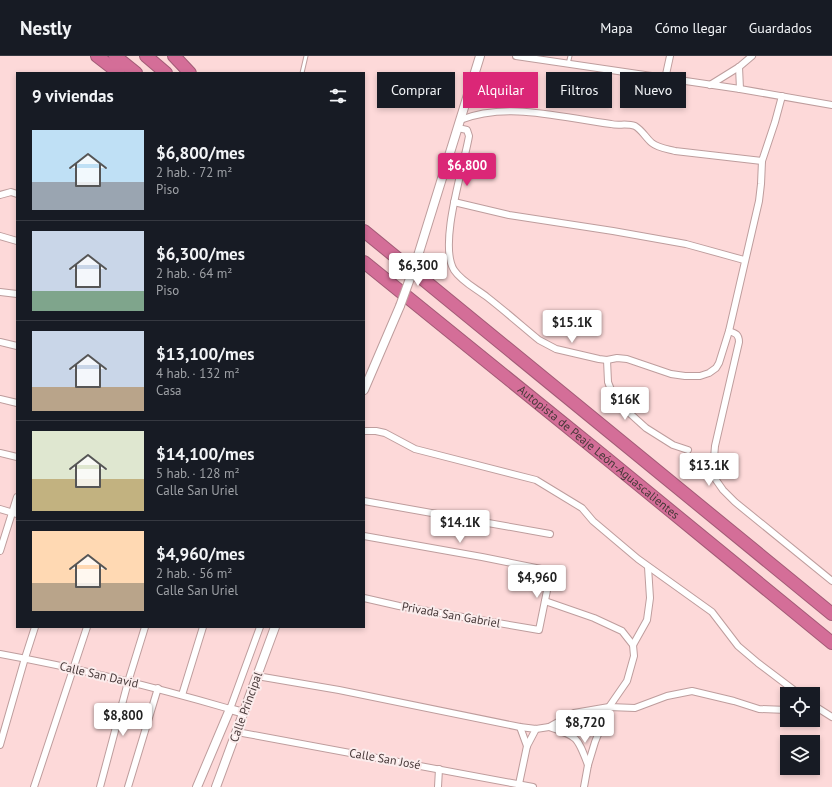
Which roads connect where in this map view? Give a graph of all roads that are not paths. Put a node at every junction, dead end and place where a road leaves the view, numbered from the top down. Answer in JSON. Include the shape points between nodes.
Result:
{"nodes":[{"id":1,"x":97,"y":56,"type":"edge"},
{"id":2,"x":115,"y":56,"type":"edge"},
{"id":3,"x":146,"y":56,"type":"edge"},
{"id":4,"x":174,"y":56,"type":"edge"},
{"id":5,"x":306,"y":56,"type":"edge"},
{"id":6,"x":480,"y":56,"type":"edge"},
{"id":7,"x":516,"y":56,"type":"edge"},
{"id":8,"x":570,"y":56,"type":"edge"},
{"id":9,"x":670,"y":56,"type":"edge"},
{"id":10,"x":752,"y":56,"type":"edge"},
{"id":11,"x":568,"y":64,"type":"junction"},
{"id":12,"x":739,"y":67,"type":"junction"},
{"id":13,"x":118,"y":72,"type":"edge"},
{"id":14,"x":135,"y":72,"type":"edge"},
{"id":15,"x":165,"y":72,"type":"edge"},
{"id":16,"x":189,"y":72,"type":"edge"},
{"id":17,"x":302,"y":72,"type":"edge"},
{"id":18,"x":620,"y":72,"type":"edge"},
{"id":19,"x":667,"y":72,"type":"edge"},
{"id":20,"x":686,"y":82,"type":"edge"},
{"id":21,"x":710,"y":85,"type":"junction"},
{"id":22,"x":740,"y":89,"type":"junction"},
{"id":23,"x":782,"y":96,"type":"junction"},
{"id":24,"x":832,"y":105,"type":"edge"},
{"id":25,"x":460,"y":120,"type":"junction"},
{"id":26,"x":458,"y":128,"type":"junction"},
{"id":27,"x":762,"y":161,"type":"junction"},
{"id":28,"x":16,"y":194,"type":"edge"},
{"id":29,"x":0,"y":195,"type":"edge"},
{"id":30,"x":454,"y":202,"type":"junction"},
{"id":31,"x":365,"y":232,"type":"edge"},
{"id":32,"x":0,"y":236,"type":"edge"},
{"id":33,"x":16,"y":241,"type":"edge"},
{"id":34,"x":744,"y":260,"type":"junction"},
{"id":35,"x":365,"y":263,"type":"edge"},
{"id":36,"x":0,"y":292,"type":"edge"},
{"id":37,"x":16,"y":294,"type":"edge"},
{"id":38,"x":729,"y":331,"type":"junction"},
{"id":39,"x":0,"y":342,"type":"edge"},
{"id":40,"x":16,"y":346,"type":"edge"},
{"id":41,"x":607,"y":360,"type":"junction"},
{"id":42,"x":365,"y":388,"type":"edge"},
{"id":43,"x":0,"y":399,"type":"edge"},
{"id":44,"x":16,"y":403,"type":"edge"},
{"id":45,"x":365,"y":431,"type":"edge"},
{"id":46,"x":688,"y":450,"type":"dead end"},
{"id":47,"x":0,"y":453,"type":"edge"},
{"id":48,"x":16,"y":457,"type":"edge"},
{"id":49,"x":365,"y":501,"type":"edge"},
{"id":50,"x":16,"y":502,"type":"edge"},
{"id":51,"x":0,"y":509,"type":"edge"},
{"id":52,"x":14,"y":513,"type":"edge"},
{"id":53,"x":550,"y":534,"type":"dead end"},
{"id":54,"x":365,"y":536,"type":"edge"},
{"id":55,"x":0,"y":551,"type":"edge"},
{"id":56,"x":648,"y":566,"type":"junction"},
{"id":57,"x":832,"y":581,"type":"edge"},
{"id":58,"x":365,"y":598,"type":"edge"},
{"id":59,"x":545,"y":602,"type":"junction"},
{"id":60,"x":832,"y":614,"type":"edge"},
{"id":61,"x":35,"y":628,"type":"edge"},
{"id":62,"x":87,"y":628,"type":"edge"},
{"id":63,"x":145,"y":628,"type":"edge"},
{"id":64,"x":203,"y":628,"type":"edge"},
{"id":65,"x":260,"y":628,"type":"edge"},
{"id":66,"x":275,"y":628,"type":"edge"},
{"id":67,"x":832,"y":643,"type":"edge"},
{"id":68,"x":633,"y":645,"type":"junction"},
{"id":69,"x":0,"y":654,"type":"edge"},
{"id":70,"x":25,"y":658,"type":"junction"},
{"id":71,"x":73,"y":668,"type":"junction"},
{"id":72,"x":257,"y":676,"type":"junction"},
{"id":73,"x":128,"y":682,"type":"junction"},
{"id":74,"x":789,"y":687,"type":"edge"},
{"id":75,"x":158,"y":688,"type":"junction"},
{"id":76,"x":182,"y":695,"type":"junction"},
{"id":77,"x":609,"y":707,"type":"junction"},
{"id":78,"x":230,"y":708,"type":"junction"},
{"id":79,"x":780,"y":710,"type":"edge"},
{"id":80,"x":822,"y":711,"type":"edge"},
{"id":81,"x":244,"y":713,"type":"junction"},
{"id":82,"x":832,"y":717,"type":"edge"},
{"id":83,"x":520,"y":727,"type":"junction"},
{"id":84,"x":549,"y":727,"type":"junction"},
{"id":85,"x":536,"y":729,"type":"junction"},
{"id":86,"x":237,"y":732,"type":"junction"},
{"id":87,"x":0,"y":745,"type":"edge"},
{"id":88,"x":527,"y":746,"type":"junction"},
{"id":89,"x":588,"y":765,"type":"junction"},
{"id":90,"x":438,"y":769,"type":"junction"},
{"id":91,"x":500,"y":784,"type":"edge"},
{"id":92,"x":519,"y":784,"type":"junction"},
{"id":93,"x":34,"y":787,"type":"edge"},
{"id":94,"x":100,"y":787,"type":"edge"},
{"id":95,"x":128,"y":787,"type":"edge"},
{"id":96,"x":197,"y":787,"type":"edge"},
{"id":97,"x":216,"y":787,"type":"edge"},
{"id":98,"x":438,"y":787,"type":"edge"},
{"id":99,"x":533,"y":787,"type":"edge"},
{"id":100,"x":584,"y":787,"type":"edge"}],
"edges":[{"from":1,"to":13,"type":"highway"},
{"from":2,"to":14,"type":"highway"},
{"from":3,"to":15,"type":"highway"},
{"from":4,"to":16,"type":"highway"},
{"from":5,"to":17,"type":"lane"},
{"from":6,"to":25,"type":"street"},
{"from":7,"to":11,"type":"street"},
{"from":8,"to":11,"type":"lane"},
{"from":9,"to":19,"type":"street"},
{"from":10,"to":12,"type":"street"},
{"from":11,"to":18,"type":"street"},
{"from":12,"to":21,"type":"street"},
{"from":12,"to":22,"type":"street"},
{"from":20,"to":21,"type":"street"},
{"from":21,"to":22,"type":"street"},
{"from":22,"to":23,"type":"street"},
{"from":23,"to":24,"type":"street"},
{"from":23,"to":27,"type":"street"},
{"from":25,"to":26,"type":"street"},
{"from":25,"to":27,"type":"street","via":[[493,111],[533,113],[630,125],[639,129],[652,144],[663,148]]},
{"from":26,"to":30,"type":"street","via":[[467,130],[468,136]]},
{"from":26,"to":42,"type":"street","bridge":true,"via":[[416,262]]},
{"from":27,"to":34,"type":"street","via":[[759,201]]},
{"from":28,"to":29,"type":"street","via":[[11,192]]},
{"from":30,"to":34,"type":"street","via":[[509,215],[686,244]]},
{"from":30,"to":41,"type":"street","via":[[449,250],[454,270],[463,280],[548,346]]},
{"from":31,"to":60,"type":"highway"},
{"from":32,"to":33,"type":"street"},
{"from":34,"to":38,"type":"street"},
{"from":35,"to":67,"type":"highway","name":"Autopista de Peaje León-Aguascalientes"},
{"from":36,"to":37,"type":"street"},
{"from":38,"to":41,"type":"street","via":[[716,368],[700,376],[670,374],[627,359]]},
{"from":38,"to":57,"type":"street","via":[[737,334],[740,342],[715,446],[713,470],[716,480],[735,502]]},
{"from":39,"to":40,"type":"street"},
{"from":41,"to":46,"type":"street","via":[[608,382],[615,400],[646,428],[673,445]]},
{"from":43,"to":44,"type":"street"},
{"from":45,"to":56,"type":"street","via":[[385,433],[415,449],[536,480],[582,508],[593,521]]},
{"from":47,"to":48,"type":"street"},
{"from":49,"to":53,"type":"street"},
{"from":50,"to":52,"type":"street"},
{"from":51,"to":52,"type":"street"},
{"from":52,"to":55,"type":"street"},
{"from":54,"to":59,"type":"street","via":[[551,571]]},
{"from":56,"to":68,"type":"street","via":[[650,598],[647,620]]},
{"from":56,"to":74,"type":"street","via":[[712,612],[738,646]]},
{"from":58,"to":59,"type":"street","name":"Privada San Gabriel","via":[[539,630]]},
{"from":59,"to":68,"type":"street","via":[[594,618],[622,632]]},
{"from":61,"to":70,"type":"street"},
{"from":62,"to":71,"type":"street"},
{"from":63,"to":73,"type":"street"},
{"from":64,"to":76,"type":"street"},
{"from":65,"to":78,"type":"street"},
{"from":66,"to":72,"type":"street","name":"Calle Principal"},
{"from":68,"to":77,"type":"street","via":[[634,656],[627,681]]},
{"from":69,"to":70,"type":"street","name":"Calle San David"},
{"from":70,"to":71,"type":"street","name":"Calle San David"},
{"from":70,"to":87,"type":"street"},
{"from":71,"to":73,"type":"street","name":"Calle San David"},
{"from":71,"to":93,"type":"street"},
{"from":72,"to":81,"type":"street","name":"Calle Principal"},
{"from":72,"to":83,"type":"street"},
{"from":73,"to":75,"type":"street","name":"Calle San David"},
{"from":73,"to":94,"type":"street"},
{"from":75,"to":76,"type":"street","name":"Calle San David"},
{"from":75,"to":95,"type":"street"},
{"from":76,"to":78,"type":"street","name":"Calle San David"},
{"from":77,"to":79,"type":"street","via":[[635,708],[667,696],[692,691],[759,709]]},
{"from":77,"to":84,"type":"street","via":[[574,712]]},
{"from":77,"to":89,"type":"street"},
{"from":78,"to":81,"type":"street","name":"Calle San David"},
{"from":78,"to":96,"type":"street"},
{"from":80,"to":82,"type":"street"},
{"from":81,"to":86,"type":"street","name":"Calle Principal"},
{"from":83,"to":85,"type":"street"},
{"from":83,"to":88,"type":"street"},
{"from":84,"to":85,"type":"street"},
{"from":84,"to":89,"type":"street","via":[[572,735],[580,743]]},
{"from":85,"to":88,"type":"street"},
{"from":86,"to":90,"type":"street","name":"Calle San José"},
{"from":86,"to":97,"type":"street","name":"Calle Principal"},
{"from":88,"to":92,"type":"street"},
{"from":89,"to":100,"type":"street"},
{"from":90,"to":91,"type":"street","name":"Calle San José"},
{"from":90,"to":98,"type":"street"},
{"from":91,"to":92,"type":"street","name":"Calle San José"},
{"from":92,"to":99,"type":"street","name":"Calle San José"}]}
